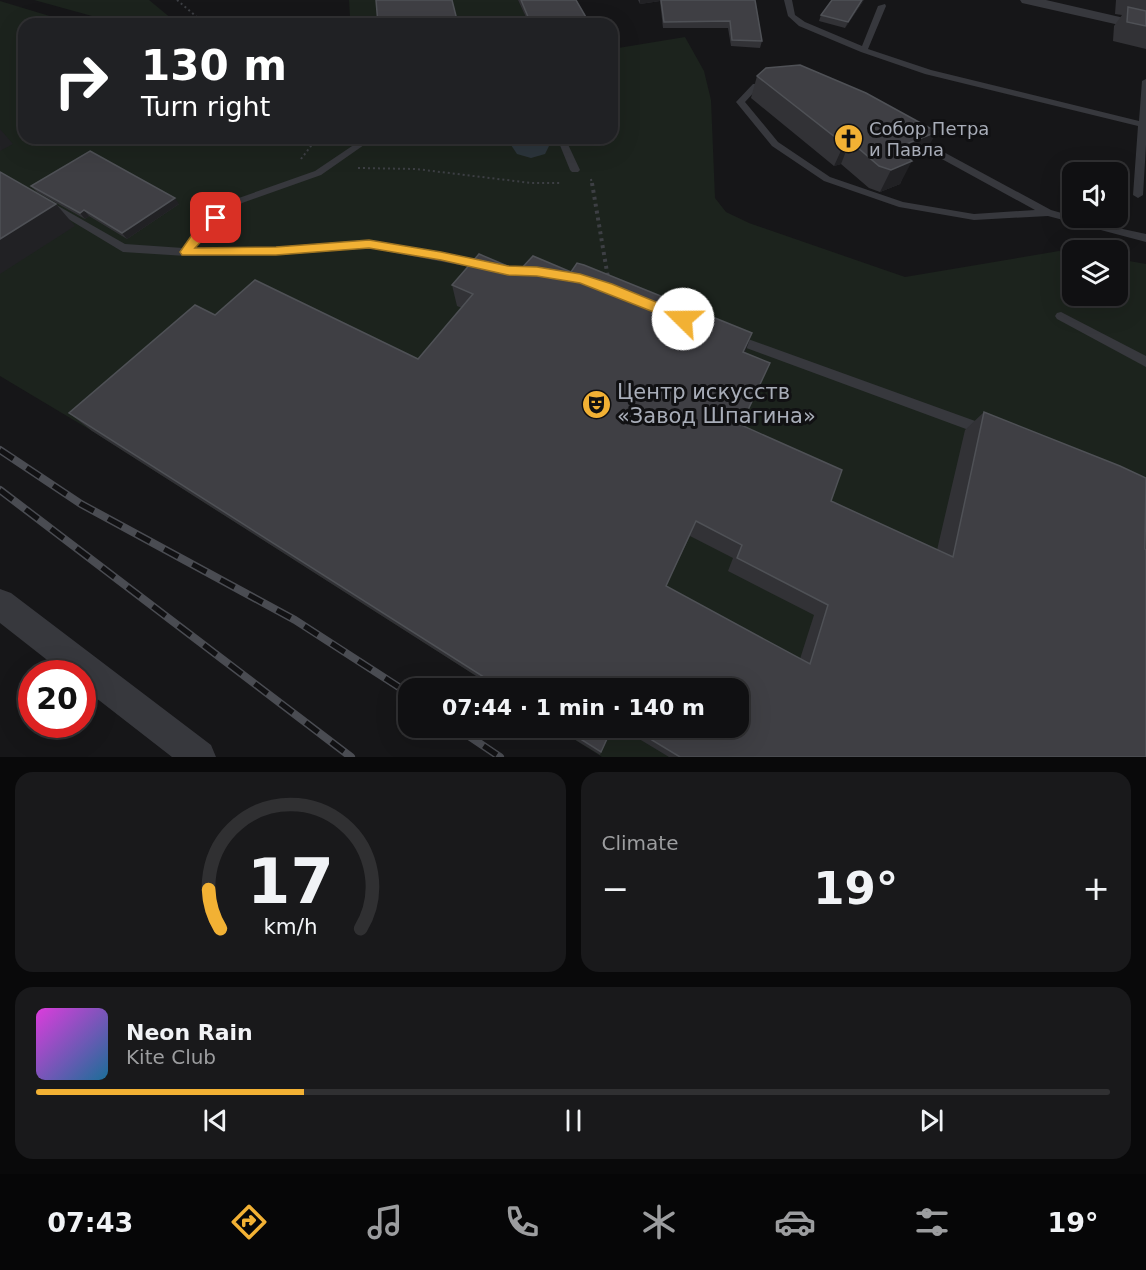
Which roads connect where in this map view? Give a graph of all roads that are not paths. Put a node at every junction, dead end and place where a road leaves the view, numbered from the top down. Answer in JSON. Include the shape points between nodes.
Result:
{"nodes":[{"id":1,"x":788,"y":0,"type":"edge"},
{"id":2,"x":1027,"y":0,"type":"edge"},
{"id":3,"x":882,"y":6,"type":"dead end"},
{"id":4,"x":1146,"y":27,"type":"edge"},
{"id":5,"x":864,"y":50,"type":"junction"},
{"id":6,"x":1146,"y":81,"type":"edge"},
{"id":7,"x":1144,"y":125,"type":"edge"},
{"id":8,"x":361,"y":144,"type":"edge"},
{"id":9,"x":564,"y":144,"type":"edge"},
{"id":10,"x":575,"y":170,"type":"road end"},
{"id":11,"x":1138,"y":195,"type":"dead end"},
{"id":12,"x":43,"y":202,"type":"edge"},
{"id":13,"x":1048,"y":213,"type":"junction"},
{"id":14,"x":1146,"y":238,"type":"edge"},
{"id":15,"x":186,"y":252,"type":"junction"},
{"id":16,"x":497,"y":268,"type":"edge"},
{"id":17,"x":1061,"y":316,"type":"dead end"},
{"id":18,"x":719,"y":333,"type":"edge"},
{"id":19,"x":1146,"y":362,"type":"edge"},
{"id":20,"x":994,"y":434,"type":"edge"},
{"id":21,"x":0,"y":603,"type":"edge"},
{"id":22,"x":200,"y":757,"type":"edge"}],
"edges":[{"from":1,"to":5,"type":"lane","via":[[792,16],[802,24]]},
{"from":2,"to":4,"type":"street"},
{"from":3,"to":5,"type":"lane"},
{"from":5,"to":7,"type":"lane","via":[[928,72]]},
{"from":6,"to":7,"type":"lane"},
{"from":7,"to":11,"type":"lane"},
{"from":8,"to":15,"type":"lane","via":[[318,173],[239,201],[204,229]]},
{"from":9,"to":10,"type":"lane"},
{"from":12,"to":15,"type":"lane","via":[[123,248]]},
{"from":13,"to":13,"type":"lane","via":[[974,217],[902,205],[827,179],[775,144],[740,102],[756,86],[795,82],[838,98],[897,128]]},
{"from":13,"to":14,"type":"lane"},
{"from":15,"to":16,"type":"lane","via":[[369,244]]},
{"from":17,"to":19,"type":"lane"},
{"from":18,"to":20,"type":"lane"},
{"from":21,"to":22,"type":"street"}]}
